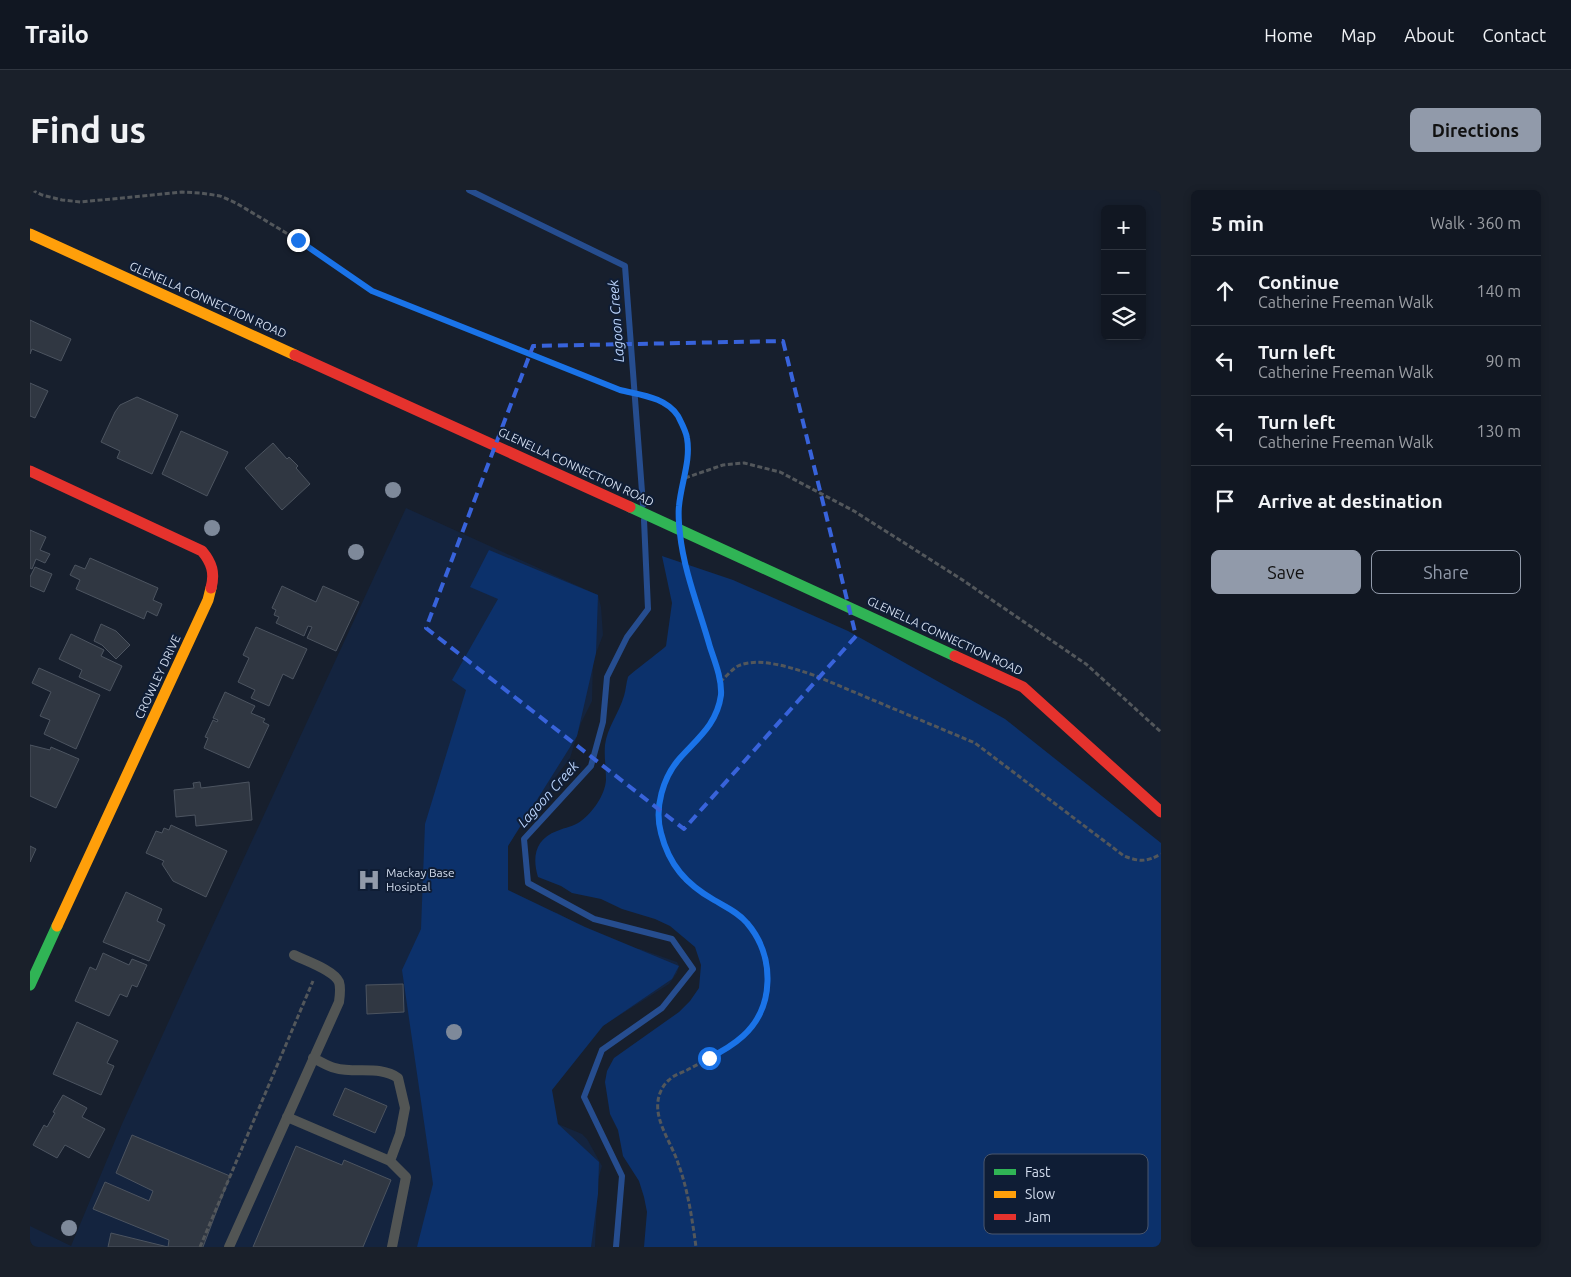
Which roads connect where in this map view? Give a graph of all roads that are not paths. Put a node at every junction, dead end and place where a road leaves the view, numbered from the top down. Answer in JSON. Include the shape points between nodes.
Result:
{"nodes":[{"id":1,"x":30,"y":234,"type":"edge"},
{"id":2,"x":30,"y":471,"type":"edge"},
{"id":3,"x":1161,"y":812,"type":"edge"},
{"id":4,"x":294,"y":955,"type":"dead end"},
{"id":5,"x":30,"y":985,"type":"edge"},
{"id":6,"x":313,"y":1058,"type":"junction"},
{"id":7,"x":287,"y":1117,"type":"junction"},
{"id":8,"x":390,"y":1161,"type":"junction"},
{"id":9,"x":229,"y":1247,"type":"edge"},
{"id":10,"x":392,"y":1247,"type":"edge"}],
"edges":[{"from":1,"to":3,"type":"main road","name":"GLENELLA CONNECTION ROAD","via":[[1023,687]]},
{"from":2,"to":5,"type":"main road","name":"CROWLEY DRIVE","via":[[202,551],[212,563],[214,580],[208,600]]},
{"from":4,"to":6,"type":"lane","via":[[333,974],[340,990],[339,1002]]},
{"from":6,"to":7,"type":"lane"},
{"from":6,"to":8,"type":"lane","via":[[335,1068],[372,1070],[398,1078],[405,1108]]},
{"from":7,"to":8,"type":"lane"},
{"from":7,"to":9,"type":"lane"},
{"from":8,"to":10,"type":"lane","via":[[406,1177]]}]}
